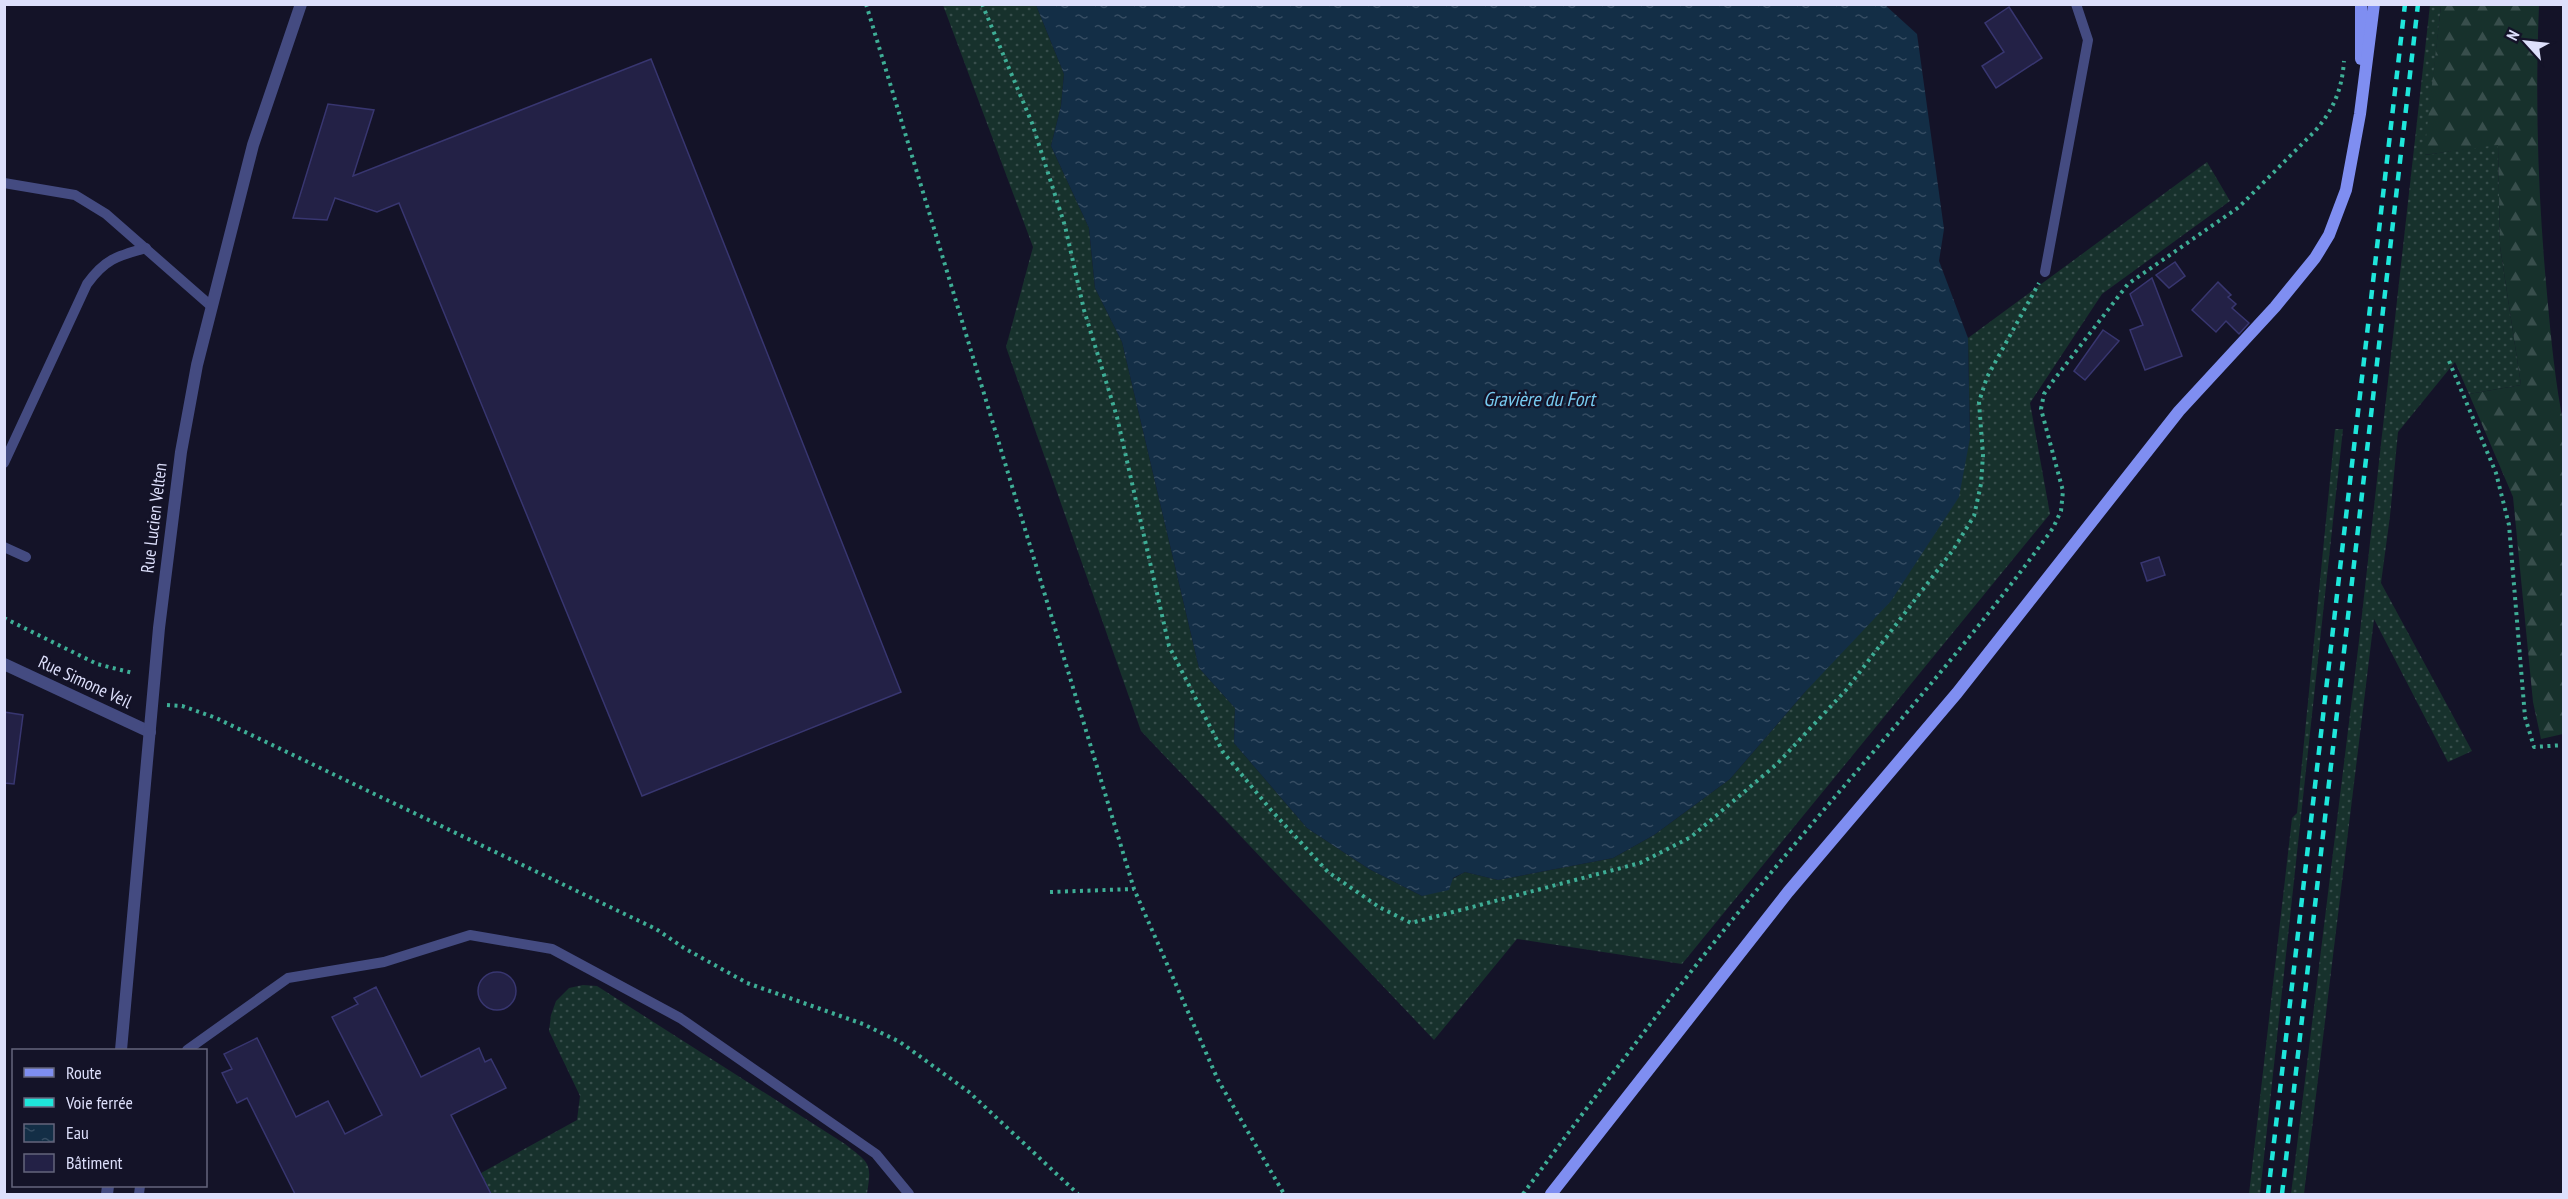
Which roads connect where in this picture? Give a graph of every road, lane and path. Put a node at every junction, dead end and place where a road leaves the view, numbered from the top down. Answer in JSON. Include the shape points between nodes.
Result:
{"nodes":[{"id":1,"x":301,"y":4,"type":"edge"},
{"id":2,"x":866,"y":4,"type":"edge"},
{"id":3,"x":982,"y":4,"type":"edge"},
{"id":4,"x":2076,"y":4,"type":"edge"},
{"id":5,"x":2361,"y":4,"type":"edge"},
{"id":6,"x":2374,"y":4,"type":"edge"},
{"id":7,"x":2344,"y":59,"type":"dead end"},
{"id":8,"x":2360,"y":114,"type":"junction"},
{"id":9,"x":4,"y":183,"type":"edge"},
{"id":10,"x":146,"y":248,"type":"junction"},
{"id":11,"x":2044,"y":272,"type":"joint"},
{"id":12,"x":212,"y":306,"type":"junction"},
{"id":13,"x":2449,"y":360,"type":"dead end"},
{"id":14,"x":4,"y":463,"type":"edge"},
{"id":15,"x":4,"y":547,"type":"edge"},
{"id":16,"x":26,"y":557,"type":"dead end"},
{"id":17,"x":4,"y":618,"type":"edge"},
{"id":18,"x":4,"y":664,"type":"edge"},
{"id":19,"x":133,"y":673,"type":"dead end"},
{"id":20,"x":167,"y":705,"type":"dead end"},
{"id":21,"x":150,"y":732,"type":"junction"},
{"id":22,"x":2564,"y":745,"type":"edge"},
{"id":23,"x":1134,"y":889,"type":"junction"},
{"id":24,"x":1050,"y":892,"type":"dead end"},
{"id":25,"x":120,"y":1049,"type":"edge"},
{"id":26,"x":188,"y":1049,"type":"edge"},
{"id":27,"x":1596,"y":1139,"type":"junction"},
{"id":28,"x":909,"y":1194,"type":"edge"},
{"id":29,"x":1078,"y":1194,"type":"edge"},
{"id":30,"x":1284,"y":1194,"type":"edge"},
{"id":31,"x":1523,"y":1194,"type":"edge"},
{"id":32,"x":1551,"y":1194,"type":"edge"},
{"id":33,"x":1562,"y":1194,"type":"edge"}],
"edges":[{"from":1,"to":12,"type":"street","name":"Rue Lucien Velten","via":[[253,145]]},
{"from":2,"to":23,"type":"path"},
{"from":3,"to":11,"type":"path","via":[[1032,123],[1061,215],[1084,310],[1117,417],[1173,656],[1223,752],[1271,810],[1328,872],[1379,908],[1412,923],[1640,863],[1691,837],[1777,764],[1846,690],[1953,550],[1974,516],[1983,455],[1979,402],[1987,377]]},
{"from":4,"to":11,"type":"lane","via":[[2088,40]]},
{"from":5,"to":8,"type":"main road"},
{"from":6,"to":8,"type":"main road"},
{"from":7,"to":31,"type":"path","via":[[2340,93],[2315,131],[2239,207],[2128,284],[2053,381],[2040,409],[2063,491],[2061,511],[2053,528],[1976,629],[1760,886],[1646,1029]]},
{"from":8,"to":27,"type":"main road","via":[[2346,190],[2329,235],[2315,258],[2179,411],[1957,693],[1788,892]]},
{"from":9,"to":10,"type":"lane","via":[[75,195],[106,214]]},
{"from":10,"to":12,"type":"lane"},
{"from":10,"to":14,"type":"lane","via":[[113,257],[87,284]]},
{"from":12,"to":21,"type":"street","name":"Rue Lucien Velten","via":[[181,452]]},
{"from":13,"to":22,"type":"path","via":[[2496,473],[2509,525],[2525,717],[2534,747]]},
{"from":15,"to":16,"type":"lane"},
{"from":17,"to":19,"type":"path","via":[[97,664]]},
{"from":18,"to":21,"type":"street","name":"Rue Simone Veil"},
{"from":20,"to":29,"type":"path","via":[[216,718],[492,850],[656,929],[747,983],[863,1024],[900,1042],[969,1092]]},
{"from":21,"to":25,"type":"street","name":"Rue Lucien Velten"},
{"from":23,"to":24,"type":"path"},
{"from":23,"to":30,"type":"path","via":[[1218,1080]]},
{"from":26,"to":28,"type":"lane","via":[[288,978],[384,962],[470,935],[552,949],[690,1025],[876,1154]]},
{"from":27,"to":32,"type":"main road"},
{"from":27,"to":33,"type":"main road"}]}
